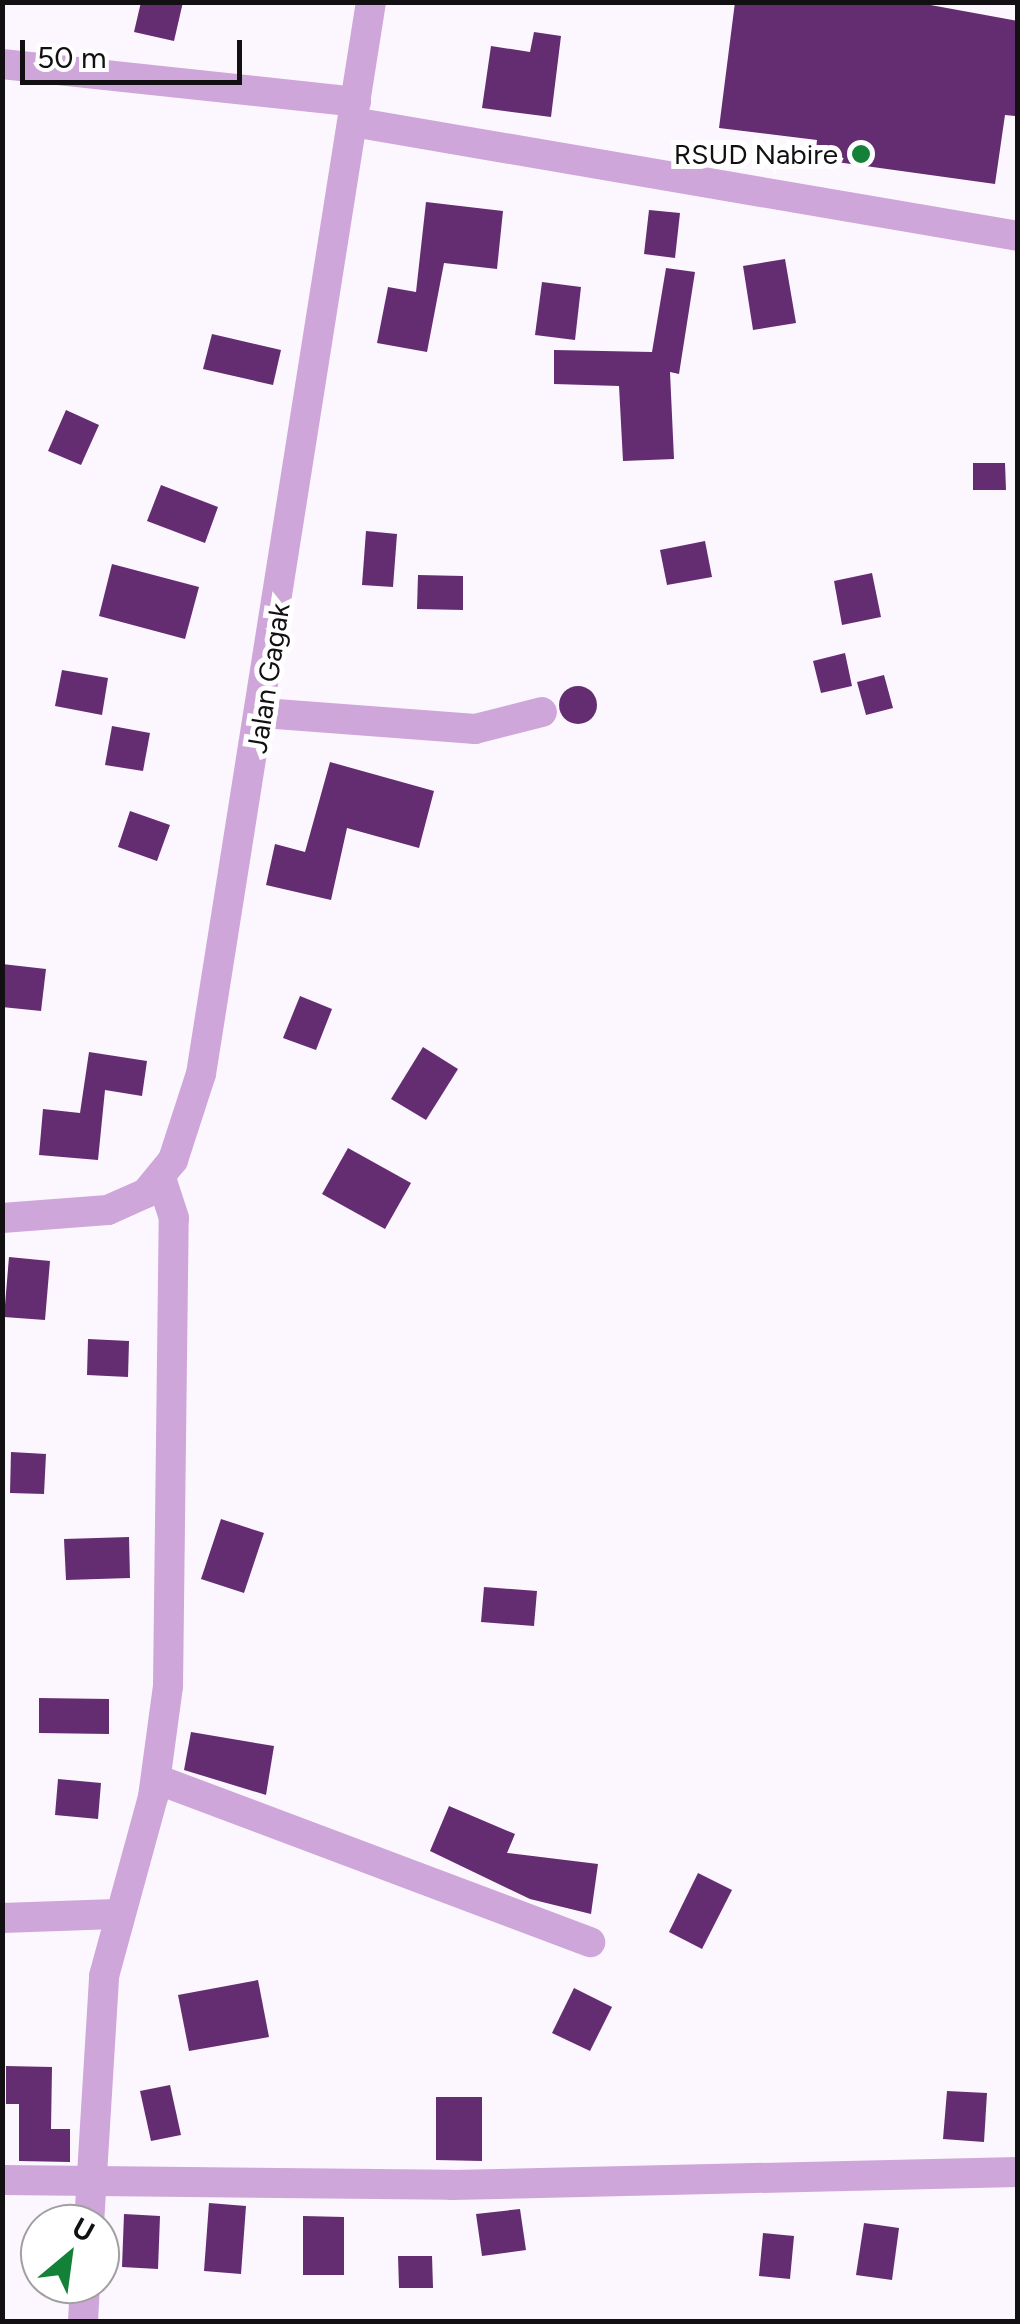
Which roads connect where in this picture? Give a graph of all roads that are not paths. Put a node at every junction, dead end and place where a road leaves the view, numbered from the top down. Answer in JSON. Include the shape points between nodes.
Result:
{"nodes":[{"id":1,"x":371,"y":2,"type":"edge"},
{"id":2,"x":2,"y":64,"type":"edge"},
{"id":3,"x":354,"y":112,"type":"junction"},
{"id":4,"x":1017,"y":237,"type":"edge"},
{"id":5,"x":542,"y":712,"type":"dead end"},
{"id":6,"x":264,"y":714,"type":"junction"},
{"id":7,"x":161,"y":1178,"type":"junction"},
{"id":8,"x":2,"y":1218,"type":"edge"},
{"id":9,"x":156,"y":1779,"type":"junction"},
{"id":10,"x":116,"y":1914,"type":"junction"},
{"id":11,"x":2,"y":1918,"type":"edge"},
{"id":12,"x":590,"y":1942,"type":"dead end"},
{"id":13,"x":1018,"y":2172,"type":"edge"},
{"id":14,"x":2,"y":2180,"type":"edge"},
{"id":15,"x":91,"y":2182,"type":"junction"},
{"id":16,"x":90,"y":2204,"type":"edge"}],
"edges":[{"from":1,"to":3,"type":"street","name":"Jalan Gagak"},
{"from":2,"to":3,"type":"street"},
{"from":3,"to":4,"type":"street"},
{"from":3,"to":6,"type":"street","name":"Jalan Gagak"},
{"from":5,"to":6,"type":"street","via":[[475,728]]},
{"from":6,"to":7,"type":"street","name":"Jalan Gagak","via":[[201,1074]]},
{"from":7,"to":8,"type":"street","via":[[108,1210]]},
{"from":7,"to":9,"type":"street","via":[[174,1218],[168,1686]]},
{"from":9,"to":10,"type":"street"},
{"from":9,"to":12,"type":"street"},
{"from":10,"to":11,"type":"street"},
{"from":10,"to":15,"type":"street"},
{"from":13,"to":15,"type":"street","via":[[740,2182]]},
{"from":14,"to":15,"type":"street"},
{"from":15,"to":16,"type":"street"}]}
